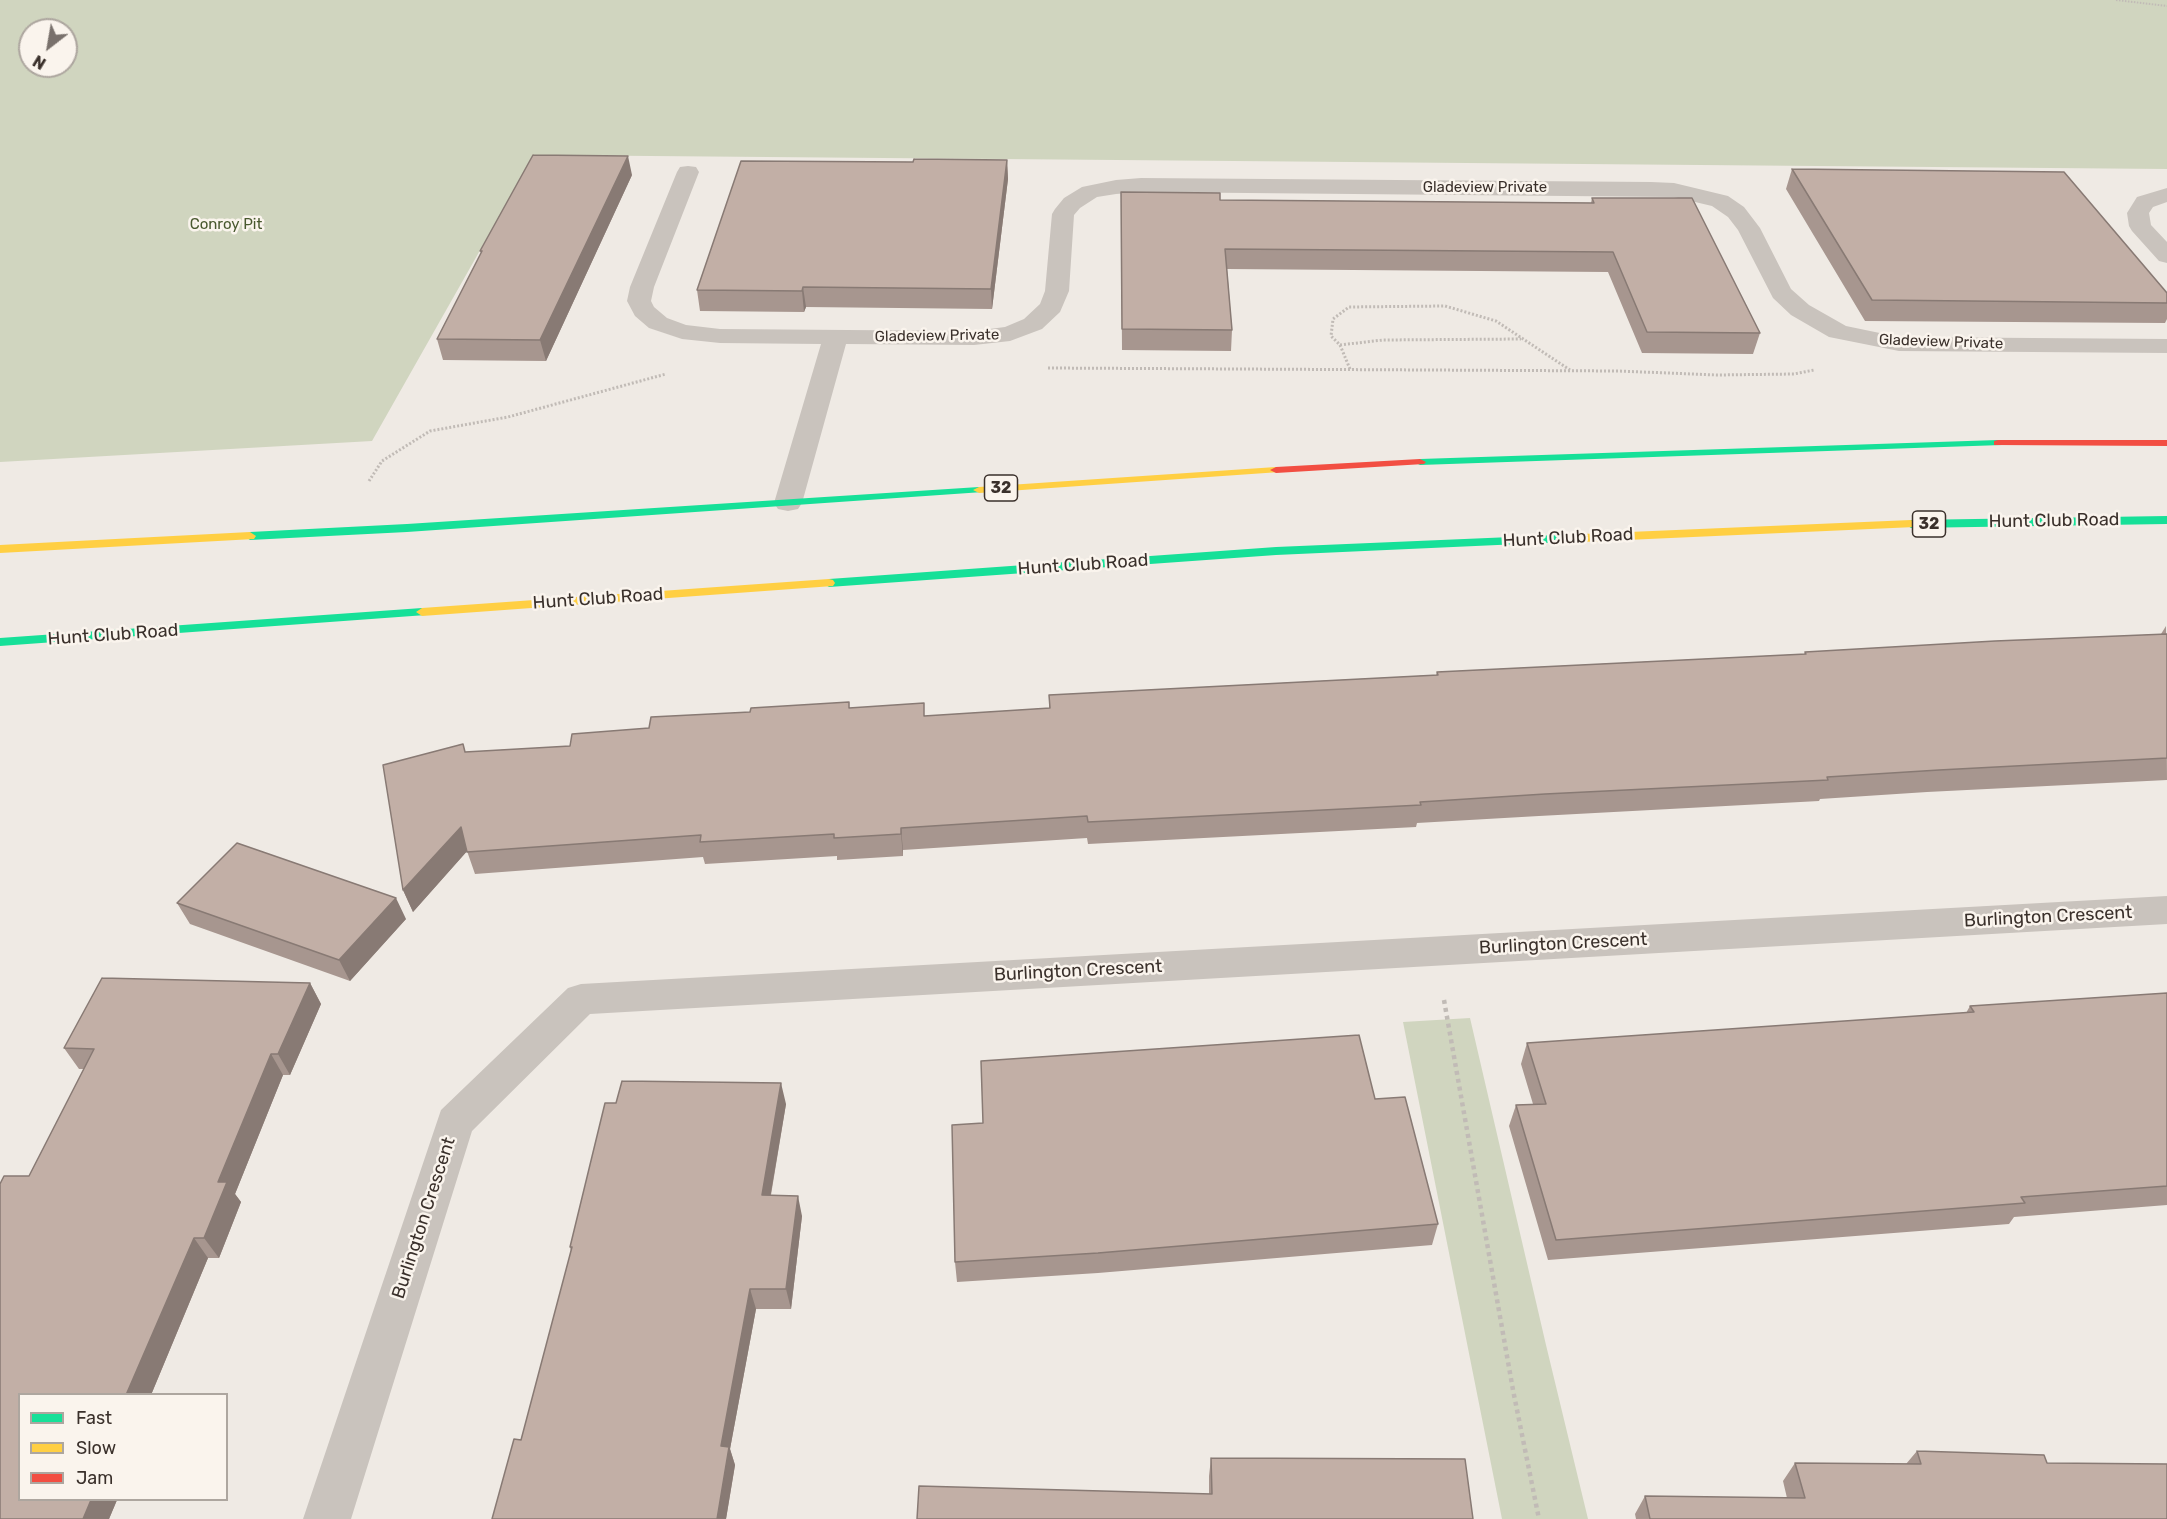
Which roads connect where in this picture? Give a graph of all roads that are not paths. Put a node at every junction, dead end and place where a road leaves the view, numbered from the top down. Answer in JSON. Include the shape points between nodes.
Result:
{"nodes":[{"id":1,"x":688,"y":172,"type":"dead end"},
{"id":2,"x":2167,"y":195,"type":"edge"},
{"id":3,"x":2167,"y":256,"type":"edge"},
{"id":4,"x":836,"y":337,"type":"junction"},
{"id":5,"x":2167,"y":346,"type":"edge"},
{"id":6,"x":2167,"y":443,"type":"edge"},
{"id":7,"x":788,"y":503,"type":"junction"},
{"id":8,"x":2167,"y":520,"type":"edge"},
{"id":9,"x":0,"y":549,"type":"edge"},
{"id":10,"x":0,"y":642,"type":"edge"},
{"id":11,"x":2167,"y":910,"type":"edge"},
{"id":12,"x":327,"y":1519,"type":"edge"}],
"edges":[{"from":1,"to":4,"type":"street","name":"Gladeview Private","via":[[642,287],[639,301],[644,311],[658,323],[682,332]]},
{"from":2,"to":3,"type":"street","via":[[2145,202],[2138,213],[2140,226]]},
{"from":4,"to":5,"type":"street","name":"Gladeview Private","via":[[974,338],[1010,334],[1033,324],[1052,307],[1063,214],[1072,203],[1090,192],[1153,185],[1651,189],[1700,196],[1720,201],[1736,212],[1749,228],[1782,293],[1800,310],[1838,332],[1899,344]]},
{"from":4,"to":7,"type":"street"},
{"from":6,"to":7,"type":"main road","number":"32","via":[[2002,443],[1383,463]]},
{"from":7,"to":9,"type":"main road","number":"32"},
{"from":8,"to":10,"type":"main road","name":"Hunt Club Road","number":"32","via":[[1880,525],[1276,551]]},
{"from":11,"to":12,"type":"street","name":"Burlington Crescent","via":[[581,999],[455,1122]]}]}
